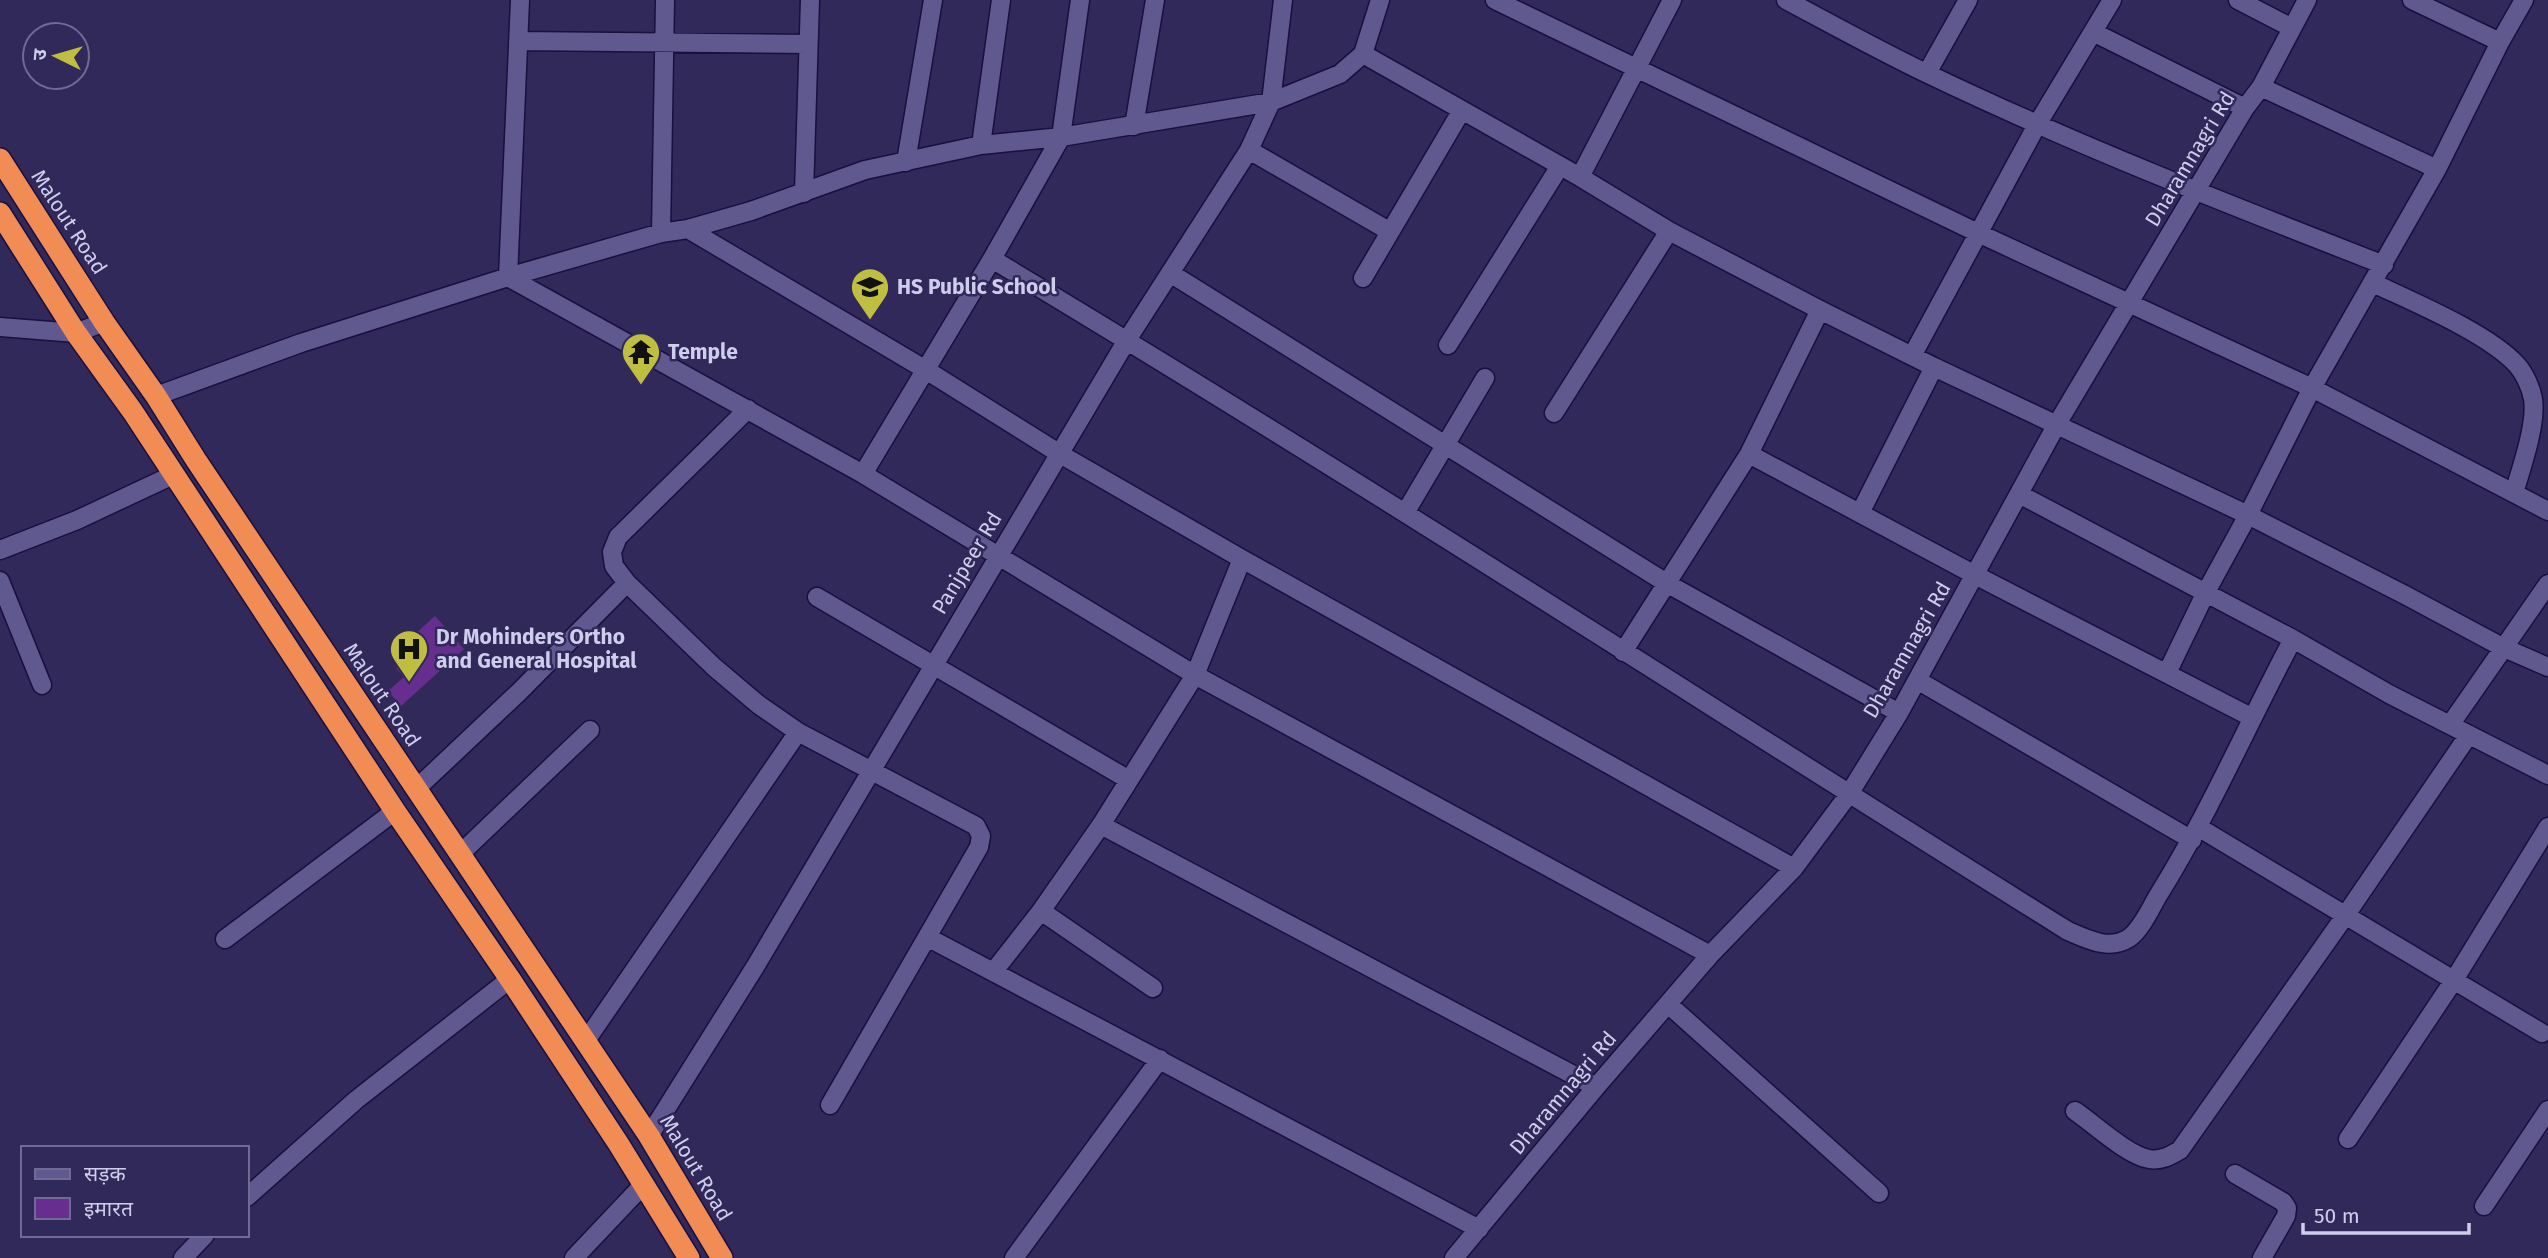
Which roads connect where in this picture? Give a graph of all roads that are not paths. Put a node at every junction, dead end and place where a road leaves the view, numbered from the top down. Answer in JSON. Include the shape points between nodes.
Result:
{"nodes":[{"id":1,"x":520,"y":0,"type":"edge"},
{"id":2,"x":664,"y":0,"type":"edge"},
{"id":3,"x":810,"y":0,"type":"edge"},
{"id":4,"x":933,"y":0,"type":"edge"},
{"id":5,"x":1001,"y":0,"type":"edge"},
{"id":6,"x":1080,"y":0,"type":"edge"},
{"id":7,"x":1155,"y":0,"type":"edge"},
{"id":8,"x":1283,"y":0,"type":"edge"},
{"id":9,"x":1380,"y":0,"type":"edge"},
{"id":10,"x":1495,"y":0,"type":"edge"},
{"id":11,"x":1672,"y":0,"type":"edge"},
{"id":12,"x":1786,"y":0,"type":"edge"},
{"id":13,"x":1968,"y":0,"type":"edge"},
{"id":14,"x":2112,"y":0,"type":"edge"},
{"id":15,"x":2238,"y":0,"type":"edge"},
{"id":16,"x":2307,"y":0,"type":"edge"},
{"id":17,"x":2412,"y":0,"type":"edge"},
{"id":18,"x":2525,"y":0,"type":"edge"},
{"id":19,"x":2292,"y":28,"type":"junction"},
{"id":20,"x":2092,"y":32,"type":"junction"},
{"id":21,"x":518,"y":41,"type":"junction"},
{"id":22,"x":2500,"y":42,"type":"junction"},
{"id":23,"x":664,"y":43,"type":"junction"},
{"id":24,"x":808,"y":44,"type":"junction"},
{"id":25,"x":1363,"y":54,"type":"junction"},
{"id":26,"x":1639,"y":68,"type":"junction"},
{"id":27,"x":1927,"y":74,"type":"junction"},
{"id":28,"x":2261,"y":86,"type":"junction"},
{"id":29,"x":1271,"y":102,"type":"junction"},
{"id":30,"x":2245,"y":108,"type":"junction"},
{"id":31,"x":1462,"y":110,"type":"junction"},
{"id":32,"x":2038,"y":123,"type":"junction"},
{"id":33,"x":1135,"y":126,"type":"junction"},
{"id":34,"x":1060,"y":137,"type":"junction"},
{"id":35,"x":981,"y":145,"type":"junction"},
{"id":36,"x":1249,"y":150,"type":"junction"},
{"id":37,"x":0,"y":159,"type":"edge"},
{"id":38,"x":906,"y":162,"type":"junction"},
{"id":39,"x":1560,"y":166,"type":"junction"},
{"id":40,"x":2437,"y":169,"type":"junction"},
{"id":41,"x":1580,"y":177,"type":"junction"},
{"id":42,"x":2196,"y":192,"type":"junction"},
{"id":43,"x":804,"y":193,"type":"junction"},
{"id":44,"x":0,"y":213,"type":"edge"},
{"id":45,"x":688,"y":229,"type":"junction"},
{"id":46,"x":1389,"y":231,"type":"junction"},
{"id":47,"x":1669,"y":231,"type":"junction"},
{"id":48,"x":661,"y":233,"type":"junction"},
{"id":49,"x":1978,"y":233,"type":"junction"},
{"id":50,"x":992,"y":259,"type":"junction"},
{"id":51,"x":2384,"y":265,"type":"junction"},
{"id":52,"x":1170,"y":273,"type":"junction"},
{"id":53,"x":508,"y":277,"type":"junction"},
{"id":54,"x":1363,"y":278,"type":"dead end"},
{"id":55,"x":2373,"y":283,"type":"junction"},
{"id":56,"x":2131,"y":303,"type":"junction"},
{"id":57,"x":1820,"y":310,"type":"junction"},
{"id":58,"x":104,"y":323,"type":"junction"},
{"id":59,"x":0,"y":327,"type":"edge"},
{"id":60,"x":76,"y":332,"type":"junction"},
{"id":61,"x":1127,"y":340,"type":"junction"},
{"id":62,"x":1448,"y":345,"type":"dead end"},
{"id":63,"x":1912,"y":356,"type":"junction"},
{"id":64,"x":1934,"y":367,"type":"junction"},
{"id":65,"x":926,"y":370,"type":"junction"},
{"id":66,"x":1485,"y":378,"type":"dead end"},
{"id":67,"x":2312,"y":388,"type":"junction"},
{"id":68,"x":156,"y":396,"type":"junction"},
{"id":69,"x":748,"y":409,"type":"junction"},
{"id":70,"x":1554,"y":413,"type":"dead end"},
{"id":71,"x":2057,"y":424,"type":"junction"},
{"id":72,"x":1446,"y":445,"type":"junction"},
{"id":73,"x":1059,"y":454,"type":"junction"},
{"id":74,"x":1749,"y":454,"type":"junction"},
{"id":75,"x":863,"y":474,"type":"junction"},
{"id":76,"x":173,"y":475,"type":"junction"},
{"id":77,"x":2019,"y":494,"type":"junction"},
{"id":78,"x":2514,"y":494,"type":"junction"},
{"id":79,"x":2548,"y":511,"type":"edge"},
{"id":80,"x":1405,"y":513,"type":"junction"},
{"id":81,"x":1860,"y":513,"type":"junction"},
{"id":82,"x":2248,"y":515,"type":"junction"},
{"id":83,"x":0,"y":550,"type":"edge"},
{"id":84,"x":999,"y":555,"type":"junction"},
{"id":85,"x":1242,"y":559,"type":"junction"},
{"id":86,"x":1975,"y":575,"type":"junction"},
{"id":87,"x":0,"y":581,"type":"edge"},
{"id":88,"x":627,"y":583,"type":"junction"},
{"id":89,"x":1668,"y":584,"type":"junction"},
{"id":90,"x":2548,"y":584,"type":"edge"},
{"id":91,"x":2206,"y":592,"type":"junction"},
{"id":92,"x":817,"y":597,"type":"dead end"},
{"id":93,"x":6,"y":616,"type":"edge"},
{"id":94,"x":2293,"y":639,"type":"junction"},
{"id":95,"x":2502,"y":648,"type":"junction"},
{"id":96,"x":1623,"y":652,"type":"junction"},
{"id":97,"x":933,"y":664,"type":"junction"},
{"id":98,"x":2548,"y":667,"type":"edge"},
{"id":99,"x":2167,"y":673,"type":"junction"},
{"id":100,"x":1195,"y":675,"type":"junction"},
{"id":101,"x":1917,"y":680,"type":"junction"},
{"id":102,"x":42,"y":685,"type":"dead end"},
{"id":103,"x":1899,"y":713,"type":"junction"},
{"id":104,"x":2251,"y":718,"type":"junction"},
{"id":105,"x":2450,"y":725,"type":"junction"},
{"id":106,"x":590,"y":730,"type":"dead end"},
{"id":107,"x":798,"y":732,"type":"junction"},
{"id":108,"x":2469,"y":736,"type":"junction"},
{"id":109,"x":870,"y":772,"type":"junction"},
{"id":110,"x":2548,"y":775,"type":"edge"},
{"id":111,"x":1129,"y":780,"type":"junction"},
{"id":112,"x":416,"y":789,"type":"junction"},
{"id":113,"x":1849,"y":794,"type":"junction"},
{"id":114,"x":395,"y":811,"type":"junction"},
{"id":115,"x":1101,"y":825,"type":"junction"},
{"id":116,"x":2548,"y":827,"type":"edge"},
{"id":117,"x":2195,"y":834,"type":"junction"},
{"id":118,"x":460,"y":854,"type":"junction"},
{"id":119,"x":1794,"y":868,"type":"junction"},
{"id":120,"x":1041,"y":911,"type":"junction"},
{"id":121,"x":2345,"y":916,"type":"junction"},
{"id":122,"x":927,"y":937,"type":"junction"},
{"id":123,"x":225,"y":939,"type":"dead end"},
{"id":124,"x":1710,"y":955,"type":"junction"},
{"id":125,"x":993,"y":971,"type":"junction"},
{"id":126,"x":510,"y":979,"type":"junction"},
{"id":127,"x":2454,"y":980,"type":"junction"},
{"id":128,"x":1153,"y":988,"type":"dead end"},
{"id":129,"x":1668,"y":1004,"type":"junction"},
{"id":130,"x":2542,"y":1033,"type":"dead end"},
{"id":131,"x":585,"y":1042,"type":"junction"},
{"id":132,"x":1160,"y":1059,"type":"junction"},
{"id":133,"x":1596,"y":1087,"type":"junction"},
{"id":134,"x":830,"y":1105,"type":"dead end"},
{"id":135,"x":2548,"y":1110,"type":"edge"},
{"id":136,"x":2075,"y":1111,"type":"dead end"},
{"id":137,"x":649,"y":1136,"type":"junction"},
{"id":138,"x":2348,"y":1139,"type":"dead end"},
{"id":139,"x":2235,"y":1174,"type":"dead end"},
{"id":140,"x":644,"y":1184,"type":"junction"},
{"id":141,"x":1879,"y":1193,"type":"dead end"},
{"id":142,"x":248,"y":1196,"type":"edge"},
{"id":143,"x":2484,"y":1206,"type":"dead end"},
{"id":144,"x":1479,"y":1229,"type":"junction"},
{"id":145,"x":203,"y":1237,"type":"edge"},
{"id":146,"x":183,"y":1258,"type":"edge"},
{"id":147,"x":574,"y":1258,"type":"edge"},
{"id":148,"x":689,"y":1258,"type":"edge"},
{"id":149,"x":722,"y":1258,"type":"edge"},
{"id":150,"x":1014,"y":1258,"type":"edge"},
{"id":151,"x":1454,"y":1258,"type":"edge"},
{"id":152,"x":2262,"y":1258,"type":"edge"}],
"edges":[{"from":1,"to":21,"type":"street"},
{"from":2,"to":23,"type":"street"},
{"from":3,"to":24,"type":"street"},
{"from":4,"to":38,"type":"street"},
{"from":5,"to":35,"type":"street"},
{"from":6,"to":34,"type":"street"},
{"from":7,"to":33,"type":"street"},
{"from":8,"to":29,"type":"street","name":"Panjpeer Rd"},
{"from":9,"to":25,"type":"street"},
{"from":10,"to":26,"type":"street"},
{"from":11,"to":26,"type":"street"},
{"from":12,"to":27,"type":"street"},
{"from":13,"to":27,"type":"street"},
{"from":14,"to":20,"type":"street"},
{"from":15,"to":19,"type":"street"},
{"from":16,"to":19,"type":"street","name":"Dharamnagri Rd"},
{"from":17,"to":22,"type":"street"},
{"from":18,"to":22,"type":"street"},
{"from":19,"to":28,"type":"street","name":"Dharamnagri Rd"},
{"from":20,"to":30,"type":"street"},
{"from":20,"to":32,"type":"street"},
{"from":21,"to":23,"type":"street"},
{"from":21,"to":53,"type":"street"},
{"from":22,"to":40,"type":"street"},
{"from":23,"to":24,"type":"street"},
{"from":23,"to":48,"type":"street"},
{"from":24,"to":43,"type":"street"},
{"from":25,"to":29,"type":"street","via":[[1340,74]]},
{"from":25,"to":31,"type":"street"},
{"from":26,"to":41,"type":"street"},
{"from":26,"to":49,"type":"street"},
{"from":27,"to":32,"type":"street"},
{"from":28,"to":30,"type":"street","name":"Dharamnagri Rd"},
{"from":28,"to":40,"type":"street"},
{"from":29,"to":33,"type":"street"},
{"from":29,"to":36,"type":"street","name":"Panjpeer Rd"},
{"from":30,"to":42,"type":"street","name":"Dharamnagri Rd"},
{"from":31,"to":39,"type":"street"},
{"from":31,"to":46,"type":"street"},
{"from":32,"to":42,"type":"street"},
{"from":32,"to":49,"type":"street"},
{"from":33,"to":34,"type":"street"},
{"from":34,"to":35,"type":"street"},
{"from":34,"to":50,"type":"street"},
{"from":35,"to":38,"type":"street"},
{"from":36,"to":46,"type":"street"},
{"from":36,"to":52,"type":"street","name":"Panjpeer Rd"},
{"from":37,"to":58,"type":"highway","name":"Malout Road"},
{"from":38,"to":43,"type":"street","via":[[865,170]]},
{"from":39,"to":41,"type":"street"},
{"from":39,"to":62,"type":"street"},
{"from":40,"to":51,"type":"street"},
{"from":41,"to":47,"type":"street"},
{"from":42,"to":51,"type":"street"},
{"from":42,"to":56,"type":"street","name":"Dharamnagri Rd"},
{"from":43,"to":45,"type":"street"},
{"from":44,"to":60,"type":"highway"},
{"from":45,"to":48,"type":"street"},
{"from":45,"to":65,"type":"street"},
{"from":46,"to":54,"type":"street"},
{"from":47,"to":57,"type":"street"},
{"from":47,"to":70,"type":"street"},
{"from":48,"to":53,"type":"street"},
{"from":49,"to":56,"type":"street"},
{"from":49,"to":63,"type":"street"},
{"from":50,"to":61,"type":"street"},
{"from":50,"to":65,"type":"street"},
{"from":51,"to":55,"type":"street"},
{"from":52,"to":61,"type":"street","name":"Panjpeer Rd"},
{"from":52,"to":72,"type":"street"},
{"from":53,"to":68,"type":"street","via":[[301,343]]},
{"from":53,"to":69,"type":"street"},
{"from":55,"to":67,"type":"street"},
{"from":55,"to":78,"type":"street","via":[[2446,318],[2517,365],[2533,401],[2530,436]]},
{"from":56,"to":67,"type":"street"},
{"from":56,"to":71,"type":"street","name":"Dharamnagri Rd"},
{"from":57,"to":63,"type":"street"},
{"from":57,"to":74,"type":"street"},
{"from":58,"to":60,"type":"street"},
{"from":58,"to":68,"type":"highway","name":"Malout Road"},
{"from":59,"to":60,"type":"street"},
{"from":60,"to":76,"type":"highway"},
{"from":61,"to":73,"type":"street","name":"Panjpeer Rd"},
{"from":61,"to":80,"type":"street"},
{"from":63,"to":64,"type":"street"},
{"from":64,"to":71,"type":"street"},
{"from":64,"to":81,"type":"street"},
{"from":65,"to":73,"type":"street"},
{"from":65,"to":75,"type":"street"},
{"from":66,"to":72,"type":"street"},
{"from":67,"to":78,"type":"street"},
{"from":67,"to":82,"type":"street"},
{"from":68,"to":112,"type":"highway","name":"Malout Road"},
{"from":69,"to":75,"type":"street"},
{"from":69,"to":88,"type":"street","via":[[618,537],[612,552],[614,566]]},
{"from":71,"to":77,"type":"street","name":"Dharamnagri Rd"},
{"from":71,"to":82,"type":"street"},
{"from":72,"to":80,"type":"street"},
{"from":72,"to":89,"type":"street"},
{"from":73,"to":84,"type":"street","name":"Panjpeer Rd"},
{"from":73,"to":85,"type":"street"},
{"from":74,"to":81,"type":"street"},
{"from":74,"to":89,"type":"street"},
{"from":75,"to":84,"type":"street"},
{"from":76,"to":83,"type":"street"},
{"from":76,"to":114,"type":"highway"},
{"from":77,"to":86,"type":"street","name":"Dharamnagri Rd"},
{"from":77,"to":91,"type":"street"},
{"from":78,"to":79,"type":"street"},
{"from":80,"to":96,"type":"street"},
{"from":81,"to":86,"type":"street"},
{"from":82,"to":91,"type":"street"},
{"from":82,"to":95,"type":"street"},
{"from":84,"to":97,"type":"street","name":"Panjpeer Rd"},
{"from":84,"to":100,"type":"street"},
{"from":85,"to":100,"type":"street"},
{"from":85,"to":119,"type":"street"},
{"from":86,"to":99,"type":"street"},
{"from":86,"to":101,"type":"street","name":"Dharamnagri Rd"},
{"from":87,"to":93,"type":"street"},
{"from":88,"to":107,"type":"street","via":[[714,667]]},
{"from":88,"to":112,"type":"street"},
{"from":89,"to":96,"type":"street"},
{"from":89,"to":103,"type":"street"},
{"from":90,"to":95,"type":"street"},
{"from":91,"to":94,"type":"street"},
{"from":91,"to":99,"type":"street"},
{"from":92,"to":97,"type":"street"},
{"from":93,"to":102,"type":"street"},
{"from":94,"to":104,"type":"street"},
{"from":94,"to":105,"type":"street"},
{"from":95,"to":98,"type":"street"},
{"from":95,"to":105,"type":"street"},
{"from":96,"to":113,"type":"street"},
{"from":97,"to":109,"type":"street","name":"Panjpeer Rd"},
{"from":97,"to":111,"type":"street"},
{"from":99,"to":104,"type":"street"},
{"from":100,"to":111,"type":"street"},
{"from":100,"to":124,"type":"street"},
{"from":101,"to":103,"type":"street","name":"Dharamnagri Rd"},
{"from":101,"to":117,"type":"street"},
{"from":103,"to":113,"type":"street","name":"Dharamnagri Rd"},
{"from":104,"to":117,"type":"street"},
{"from":105,"to":108,"type":"street"},
{"from":106,"to":118,"type":"street"},
{"from":107,"to":109,"type":"street"},
{"from":107,"to":131,"type":"street"},
{"from":108,"to":110,"type":"street"},
{"from":108,"to":121,"type":"street"},
{"from":109,"to":122,"type":"street","via":[[975,826],[981,836]]},
{"from":109,"to":137,"type":"street","name":"Panjpeer Rd"},
{"from":111,"to":115,"type":"street"},
{"from":112,"to":118,"type":"highway","name":"Malout Road"},
{"from":113,"to":117,"type":"street","via":[[2068,931],[2094,942],[2113,944],[2130,937]]},
{"from":113,"to":119,"type":"street","name":"Dharamnagri Rd"},
{"from":114,"to":123,"type":"street"},
{"from":114,"to":126,"type":"highway"},
{"from":115,"to":120,"type":"street"},
{"from":115,"to":133,"type":"street"},
{"from":116,"to":127,"type":"street"},
{"from":117,"to":121,"type":"street"},
{"from":118,"to":131,"type":"highway","name":"Malout Road"},
{"from":119,"to":124,"type":"street","name":"Dharamnagri Rd"},
{"from":120,"to":125,"type":"street"},
{"from":120,"to":128,"type":"street"},
{"from":121,"to":127,"type":"street"},
{"from":121,"to":136,"type":"street","via":[[2180,1150],[2167,1158],[2149,1158]]},
{"from":122,"to":125,"type":"street"},
{"from":122,"to":134,"type":"street"},
{"from":124,"to":129,"type":"street","name":"Dharamnagri Rd"},
{"from":125,"to":132,"type":"street"},
{"from":126,"to":140,"type":"highway"},
{"from":126,"to":142,"type":"street","via":[[356,1100]]},
{"from":127,"to":130,"type":"street"},
{"from":127,"to":138,"type":"street"},
{"from":129,"to":133,"type":"street","name":"Dharamnagri Rd"},
{"from":129,"to":141,"type":"street"},
{"from":131,"to":137,"type":"highway","name":"Malout Road"},
{"from":132,"to":144,"type":"street"},
{"from":132,"to":150,"type":"street"},
{"from":133,"to":144,"type":"street","name":"Dharamnagri Rd"},
{"from":135,"to":143,"type":"street"},
{"from":137,"to":149,"type":"highway","name":"Malout Road"},
{"from":139,"to":152,"type":"street","via":[[2287,1208]]},
{"from":140,"to":147,"type":"street"},
{"from":140,"to":148,"type":"highway"},
{"from":144,"to":151,"type":"street","name":"Dharamnagri Rd"},
{"from":145,"to":146,"type":"street"}]}
